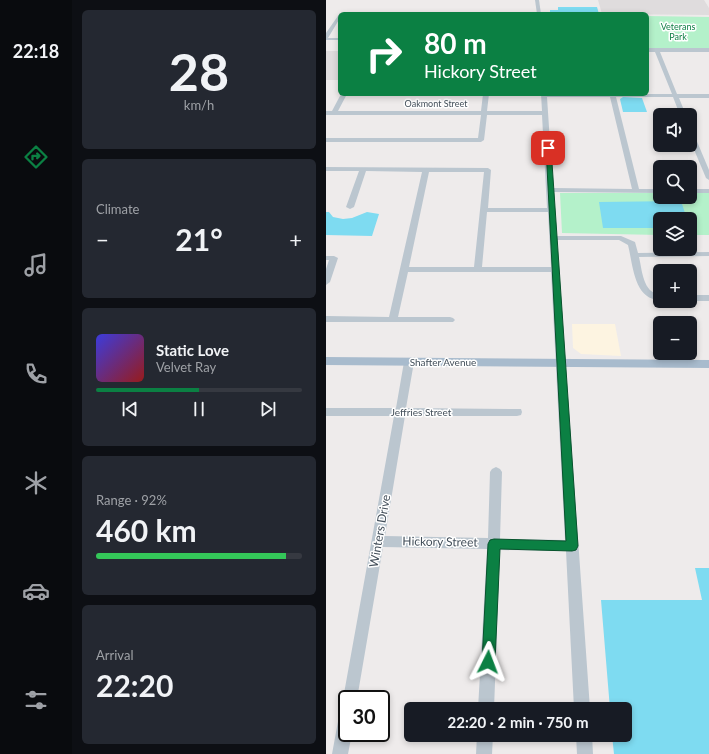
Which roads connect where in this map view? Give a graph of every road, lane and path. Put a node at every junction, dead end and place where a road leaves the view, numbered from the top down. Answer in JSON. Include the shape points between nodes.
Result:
{"nodes":[{"id":1,"x":538,"y":0,"type":"edge"},
{"id":2,"x":539,"y":12,"type":"edge"},
{"id":3,"x":338,"y":21,"type":"edge"},
{"id":4,"x":326,"y":38,"type":"edge"},
{"id":5,"x":338,"y":39,"type":"edge"},
{"id":6,"x":649,"y":50,"type":"edge"},
{"id":7,"x":657,"y":50,"type":"junction"},
{"id":8,"x":709,"y":50,"type":"edge"},
{"id":9,"x":343,"y":96,"type":"edge"},
{"id":10,"x":486,"y":96,"type":"edge"},
{"id":11,"x":544,"y":96,"type":"edge"},
{"id":12,"x":612,"y":96,"type":"edge"},
{"id":13,"x":649,"y":96,"type":"edge"},
{"id":14,"x":675,"y":96,"type":"junction"},
{"id":15,"x":709,"y":96,"type":"edge"},
{"id":16,"x":680,"y":108,"type":"edge"},
{"id":17,"x":326,"y":113,"type":"edge"},
{"id":18,"x":334,"y":113,"type":"junction"},
{"id":19,"x":484,"y":113,"type":"junction"},
{"id":20,"x":545,"y":113,"type":"junction"},
{"id":21,"x":326,"y":140,"type":"edge"},
{"id":22,"x":697,"y":149,"type":"edge"},
{"id":23,"x":326,"y":169,"type":"edge"},
{"id":24,"x":363,"y":169,"type":"junction"},
{"id":25,"x":426,"y":170,"type":"junction"},
{"id":26,"x":709,"y":178,"type":"edge"},
{"id":27,"x":550,"y":190,"type":"junction"},
{"id":28,"x":636,"y":190,"type":"junction"},
{"id":29,"x":653,"y":191,"type":"edge"},
{"id":30,"x":697,"y":191,"type":"edge"},
{"id":31,"x":709,"y":191,"type":"edge"},
{"id":32,"x":350,"y":207,"type":"dead end"},
{"id":33,"x":485,"y":210,"type":"junction"},
{"id":34,"x":551,"y":210,"type":"junction"},
{"id":35,"x":553,"y":238,"type":"junction"},
{"id":36,"x":709,"y":254,"type":"edge"},
{"id":37,"x":635,"y":255,"type":"junction"},
{"id":38,"x":330,"y":258,"type":"edge"},
{"id":39,"x":404,"y":269,"type":"junction"},
{"id":40,"x":478,"y":269,"type":"junction"},
{"id":41,"x":555,"y":270,"type":"junction"},
{"id":42,"x":326,"y":282,"type":"edge"},
{"id":43,"x":653,"y":294,"type":"edge"},
{"id":44,"x":697,"y":298,"type":"edge"},
{"id":45,"x":709,"y":298,"type":"edge"},
{"id":46,"x":326,"y":319,"type":"edge"},
{"id":47,"x":393,"y":320,"type":"junction"},
{"id":48,"x":450,"y":320,"type":"dead end"},
{"id":49,"x":326,"y":361,"type":"edge"},
{"id":50,"x":409,"y":362,"type":"junction"},
{"id":51,"x":561,"y":363,"type":"junction"},
{"id":52,"x":709,"y":364,"type":"edge"},
{"id":53,"x":326,"y":412,"type":"edge"},
{"id":54,"x":400,"y":412,"type":"junction"},
{"id":55,"x":517,"y":412,"type":"dead end"},
{"id":56,"x":496,"y":472,"type":"dead end"},
{"id":57,"x":379,"y":541,"type":"junction"},
{"id":58,"x":494,"y":544,"type":"junction"},
{"id":59,"x":572,"y":546,"type":"junction"},
{"id":60,"x":352,"y":690,"type":"edge"},
{"id":61,"x":486,"y":702,"type":"edge"},
{"id":62,"x":582,"y":702,"type":"edge"},
{"id":63,"x":342,"y":742,"type":"edge"},
{"id":64,"x":485,"y":742,"type":"edge"},
{"id":65,"x":584,"y":742,"type":"edge"},
{"id":66,"x":340,"y":754,"type":"edge"},
{"id":67,"x":484,"y":754,"type":"edge"},
{"id":68,"x":585,"y":754,"type":"edge"}],
"edges":[{"from":1,"to":2,"type":"street"},
{"from":3,"to":4,"type":"street"},
{"from":4,"to":5,"type":"street"},
{"from":6,"to":7,"type":"street"},
{"from":7,"to":8,"type":"street"},
{"from":7,"to":14,"type":"street"},
{"from":9,"to":18,"type":"street"},
{"from":10,"to":19,"type":"street"},
{"from":11,"to":20,"type":"street"},
{"from":12,"to":28,"type":"street"},
{"from":13,"to":14,"type":"street"},
{"from":14,"to":15,"type":"street"},
{"from":14,"to":16,"type":"street"},
{"from":17,"to":18,"type":"street","name":"Oakmont Street"},
{"from":18,"to":19,"type":"street","name":"Oakmont Street"},
{"from":19,"to":20,"type":"street","name":"Oakmont Street"},
{"from":19,"to":21,"type":"street","via":[[482,140]]},
{"from":20,"to":27,"type":"street"},
{"from":22,"to":26,"type":"street"},
{"from":23,"to":24,"type":"street"},
{"from":24,"to":25,"type":"street"},
{"from":24,"to":32,"type":"street"},
{"from":25,"to":33,"type":"street","via":[[488,170]]},
{"from":25,"to":39,"type":"street"},
{"from":27,"to":28,"type":"street"},
{"from":27,"to":34,"type":"street"},
{"from":28,"to":29,"type":"street"},
{"from":30,"to":31,"type":"street"},
{"from":33,"to":34,"type":"street"},
{"from":33,"to":40,"type":"street"},
{"from":34,"to":35,"type":"street"},
{"from":35,"to":37,"type":"street","via":[[621,238],[632,244]]},
{"from":35,"to":41,"type":"street"},
{"from":36,"to":37,"type":"street"},
{"from":37,"to":43,"type":"street","via":[[642,287]]},
{"from":38,"to":42,"type":"street"},
{"from":39,"to":40,"type":"street"},
{"from":39,"to":47,"type":"street"},
{"from":40,"to":41,"type":"street"},
{"from":41,"to":51,"type":"street"},
{"from":44,"to":45,"type":"street"},
{"from":46,"to":47,"type":"street"},
{"from":47,"to":48,"type":"street"},
{"from":49,"to":50,"type":"main road","name":"Shafter Avenue"},
{"from":50,"to":51,"type":"main road","name":"Shafter Avenue"},
{"from":50,"to":54,"type":"street","name":"Winters Drive"},
{"from":51,"to":52,"type":"main road","name":"Shafter Avenue"},
{"from":51,"to":59,"type":"street"},
{"from":53,"to":54,"type":"street","name":"Jeffries Street"},
{"from":54,"to":55,"type":"street","name":"Jeffries Street"},
{"from":54,"to":57,"type":"street","name":"Winters Drive"},
{"from":56,"to":58,"type":"street"},
{"from":57,"to":58,"type":"street","name":"Hickory Street"},
{"from":57,"to":60,"type":"street","name":"Winters Drive"},
{"from":58,"to":59,"type":"street","name":"Hickory Street"},
{"from":58,"to":61,"type":"street"},
{"from":59,"to":62,"type":"street"},
{"from":63,"to":66,"type":"street"},
{"from":64,"to":67,"type":"street"},
{"from":65,"to":68,"type":"street"}]}
